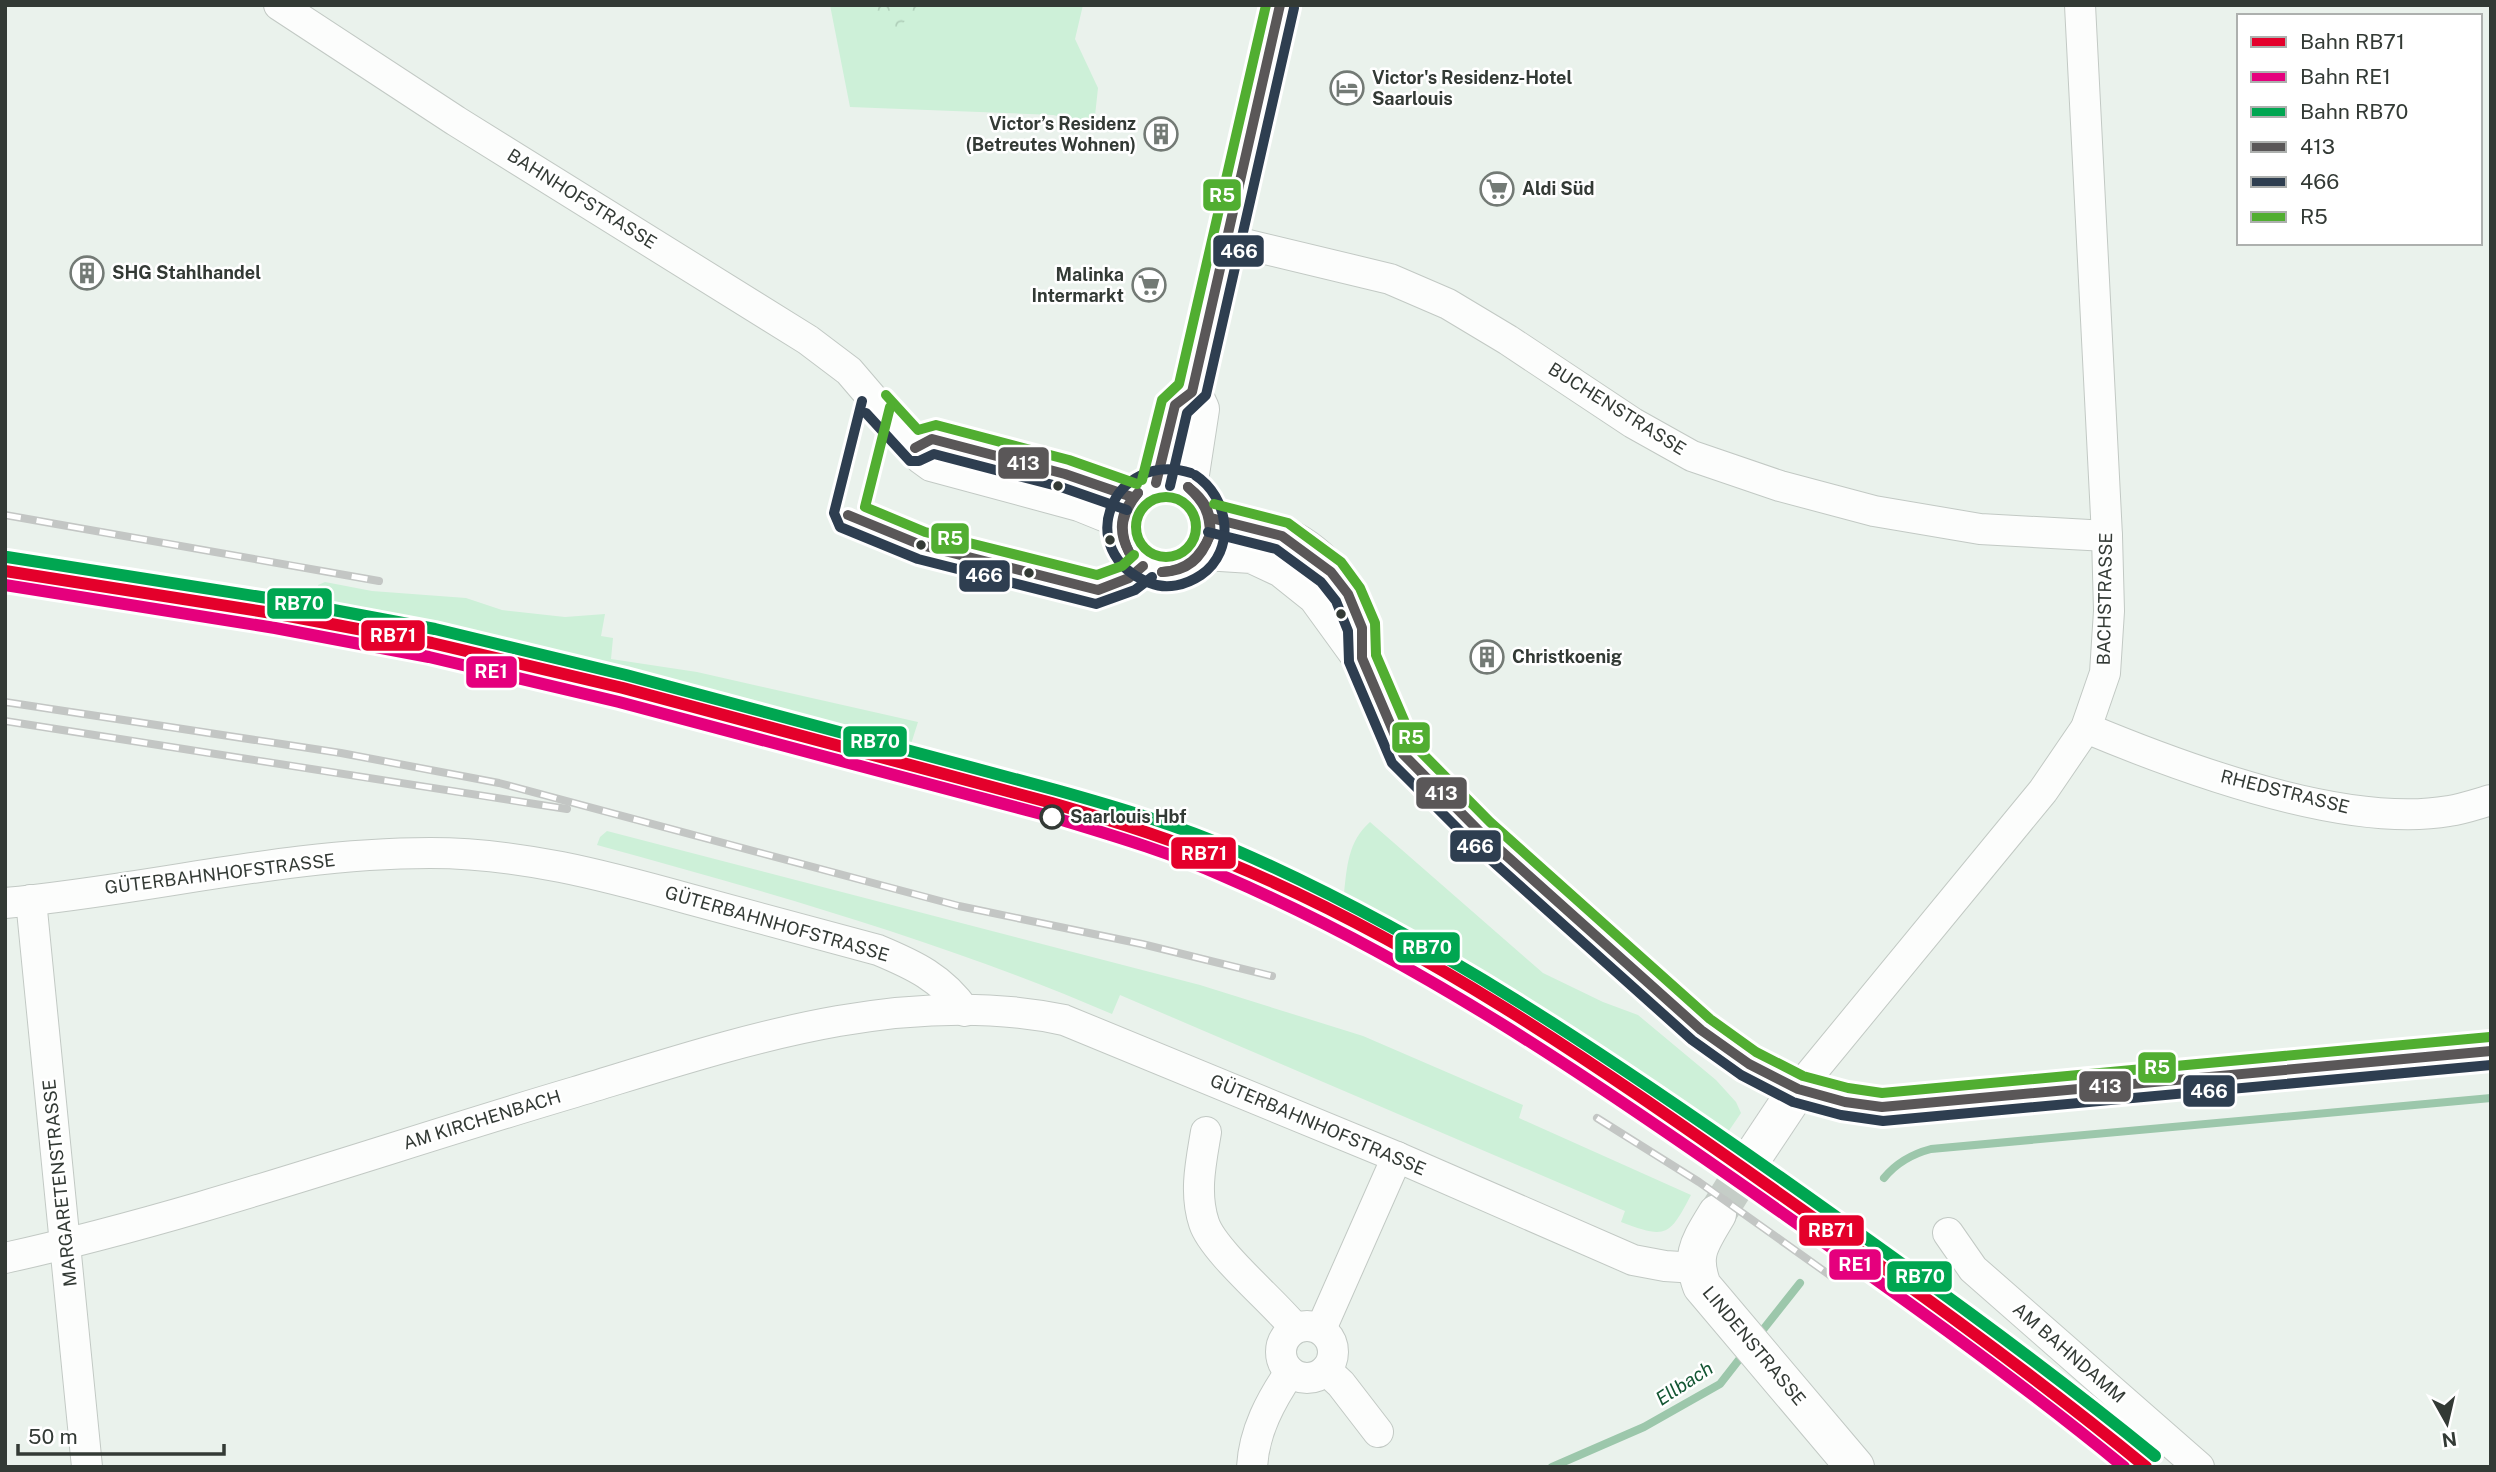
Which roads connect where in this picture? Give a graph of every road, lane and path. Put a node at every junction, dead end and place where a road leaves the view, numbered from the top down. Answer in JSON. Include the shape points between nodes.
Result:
{"nodes":[{"id":1,"x":279,"y":5,"type":"edge"},
{"id":2,"x":1280,"y":5,"type":"edge"},
{"id":3,"x":2080,"y":5,"type":"edge"},
{"id":4,"x":1227,"y":240,"type":"junction"},
{"id":5,"x":1149,"y":497,"type":"junction"},
{"id":6,"x":1208,"y":535,"type":"junction"},
{"id":7,"x":2107,"y":536,"type":"junction"},
{"id":8,"x":2086,"y":728,"type":"junction"},
{"id":9,"x":2491,"y":800,"type":"edge"},
{"id":10,"x":18,"y":901,"type":"edge"},
{"id":11,"x":965,"y":1011,"type":"junction"},
{"id":12,"x":2491,"y":1051,"type":"edge"},
{"id":13,"x":1798,"y":1089,"type":"junction"},
{"id":14,"x":1206,"y":1132,"type":"dead end"},
{"id":15,"x":1754,"y":1155,"type":"tunnel mouth"},
{"id":16,"x":1397,"y":1157,"type":"junction"},
{"id":17,"x":1717,"y":1214,"type":"tunnel mouth"},
{"id":18,"x":1948,"y":1233,"type":"dead end"},
{"id":19,"x":66,"y":1244,"type":"junction"},
{"id":20,"x":5,"y":1258,"type":"edge"},
{"id":21,"x":1696,"y":1268,"type":"junction"},
{"id":22,"x":1308,"y":1328,"type":"junction"},
{"id":23,"x":1326,"y":1370,"type":"junction"},
{"id":24,"x":1290,"y":1372,"type":"junction"},
{"id":25,"x":1378,"y":1432,"type":"dead end"},
{"id":26,"x":87,"y":1467,"type":"edge"},
{"id":27,"x":1252,"y":1467,"type":"edge"},
{"id":28,"x":1855,"y":1467,"type":"edge"},
{"id":29,"x":2199,"y":1467,"type":"edge"}],
"edges":[{"from":1,"to":5,"type":"street","name":"BAHNHOFSTRASSE","via":[[808,340],[849,371],[915,448],[932,439]]},
{"from":2,"to":4,"type":"street"},
{"from":3,"to":7,"type":"street","name":"BACHSTRASSE"},
{"from":4,"to":5,"type":"street","via":[[1192,392],[1200,410]]},
{"from":4,"to":7,"type":"street","name":"BUCHENSTRASSE","via":[[1391,279],[1448,304],[1680,449],[1780,486],[1874,511],[1980,529]]},
{"from":5,"to":6,"type":"street","via":[[1203,499]]},
{"from":5,"to":6,"type":"street","via":[[1125,547],[1133,558],[1154,571],[1183,569]]},
{"from":6,"to":13,"type":"street","via":[[1282,568],[1317,596],[1364,664],[1403,754],[1480,832],[1701,1030],[1749,1064]]},
{"from":7,"to":8,"type":"street","name":"BACHSTRASSE","via":[[2105,673]]},
{"from":8,"to":9,"type":"street","name":"RHEDSTRASSE","via":[[2163,760],[2336,808],[2402,814],[2449,811]]},
{"from":8,"to":13,"type":"street","name":"BACHSTRASSE","via":[[2043,791]]},
{"from":10,"to":11,"type":"street","name":"GÜTERBAHNHOFSTRASSE","via":[[339,858],[430,853],[512,858],[575,867],[878,950],[923,969],[952,992]]},
{"from":10,"to":19,"type":"street","name":"MARGARETENSTRASSE"},
{"from":11,"to":16,"type":"street","name":"GÜTERBAHNHOFSTRASSE","via":[[1030,1013],[1064,1020]]},
{"from":11,"to":19,"type":"street","name":"AM KIRCHENBACH","via":[[863,1017],[797,1028],[528,1105],[136,1227]]},
{"from":12,"to":13,"type":"street","via":[[1882,1107]]},
{"from":13,"to":15,"type":"street"},
{"from":14,"to":22,"type":"street","via":[[1200,1204],[1210,1237]]},
{"from":16,"to":21,"type":"street","name":"GÜTERBAHNHOFSTRASSE","via":[[1633,1260]]},
{"from":16,"to":22,"type":"street"},
{"from":17,"to":21,"type":"street","name":"LINDENSTRASSE","via":[[1696,1252]]},
{"from":18,"to":29,"type":"street","name":"AM BAHNDAMM","via":[[1973,1269]]},
{"from":19,"to":20,"type":"street","name":"AM KIRCHENBACH"},
{"from":19,"to":26,"type":"street","name":"MARGARETENSTRASSE"},
{"from":21,"to":28,"type":"street","name":"LINDENSTRASSE","via":[[1702,1286]]},
{"from":22,"to":23,"type":"street","via":[[1331,1340],[1333,1356]]},
{"from":22,"to":24,"type":"street","via":[[1283,1340],[1280,1349]]},
{"from":23,"to":24,"type":"street","via":[[1308,1378]]},
{"from":23,"to":25,"type":"street"},
{"from":24,"to":27,"type":"street","via":[[1259,1429]]}]}
